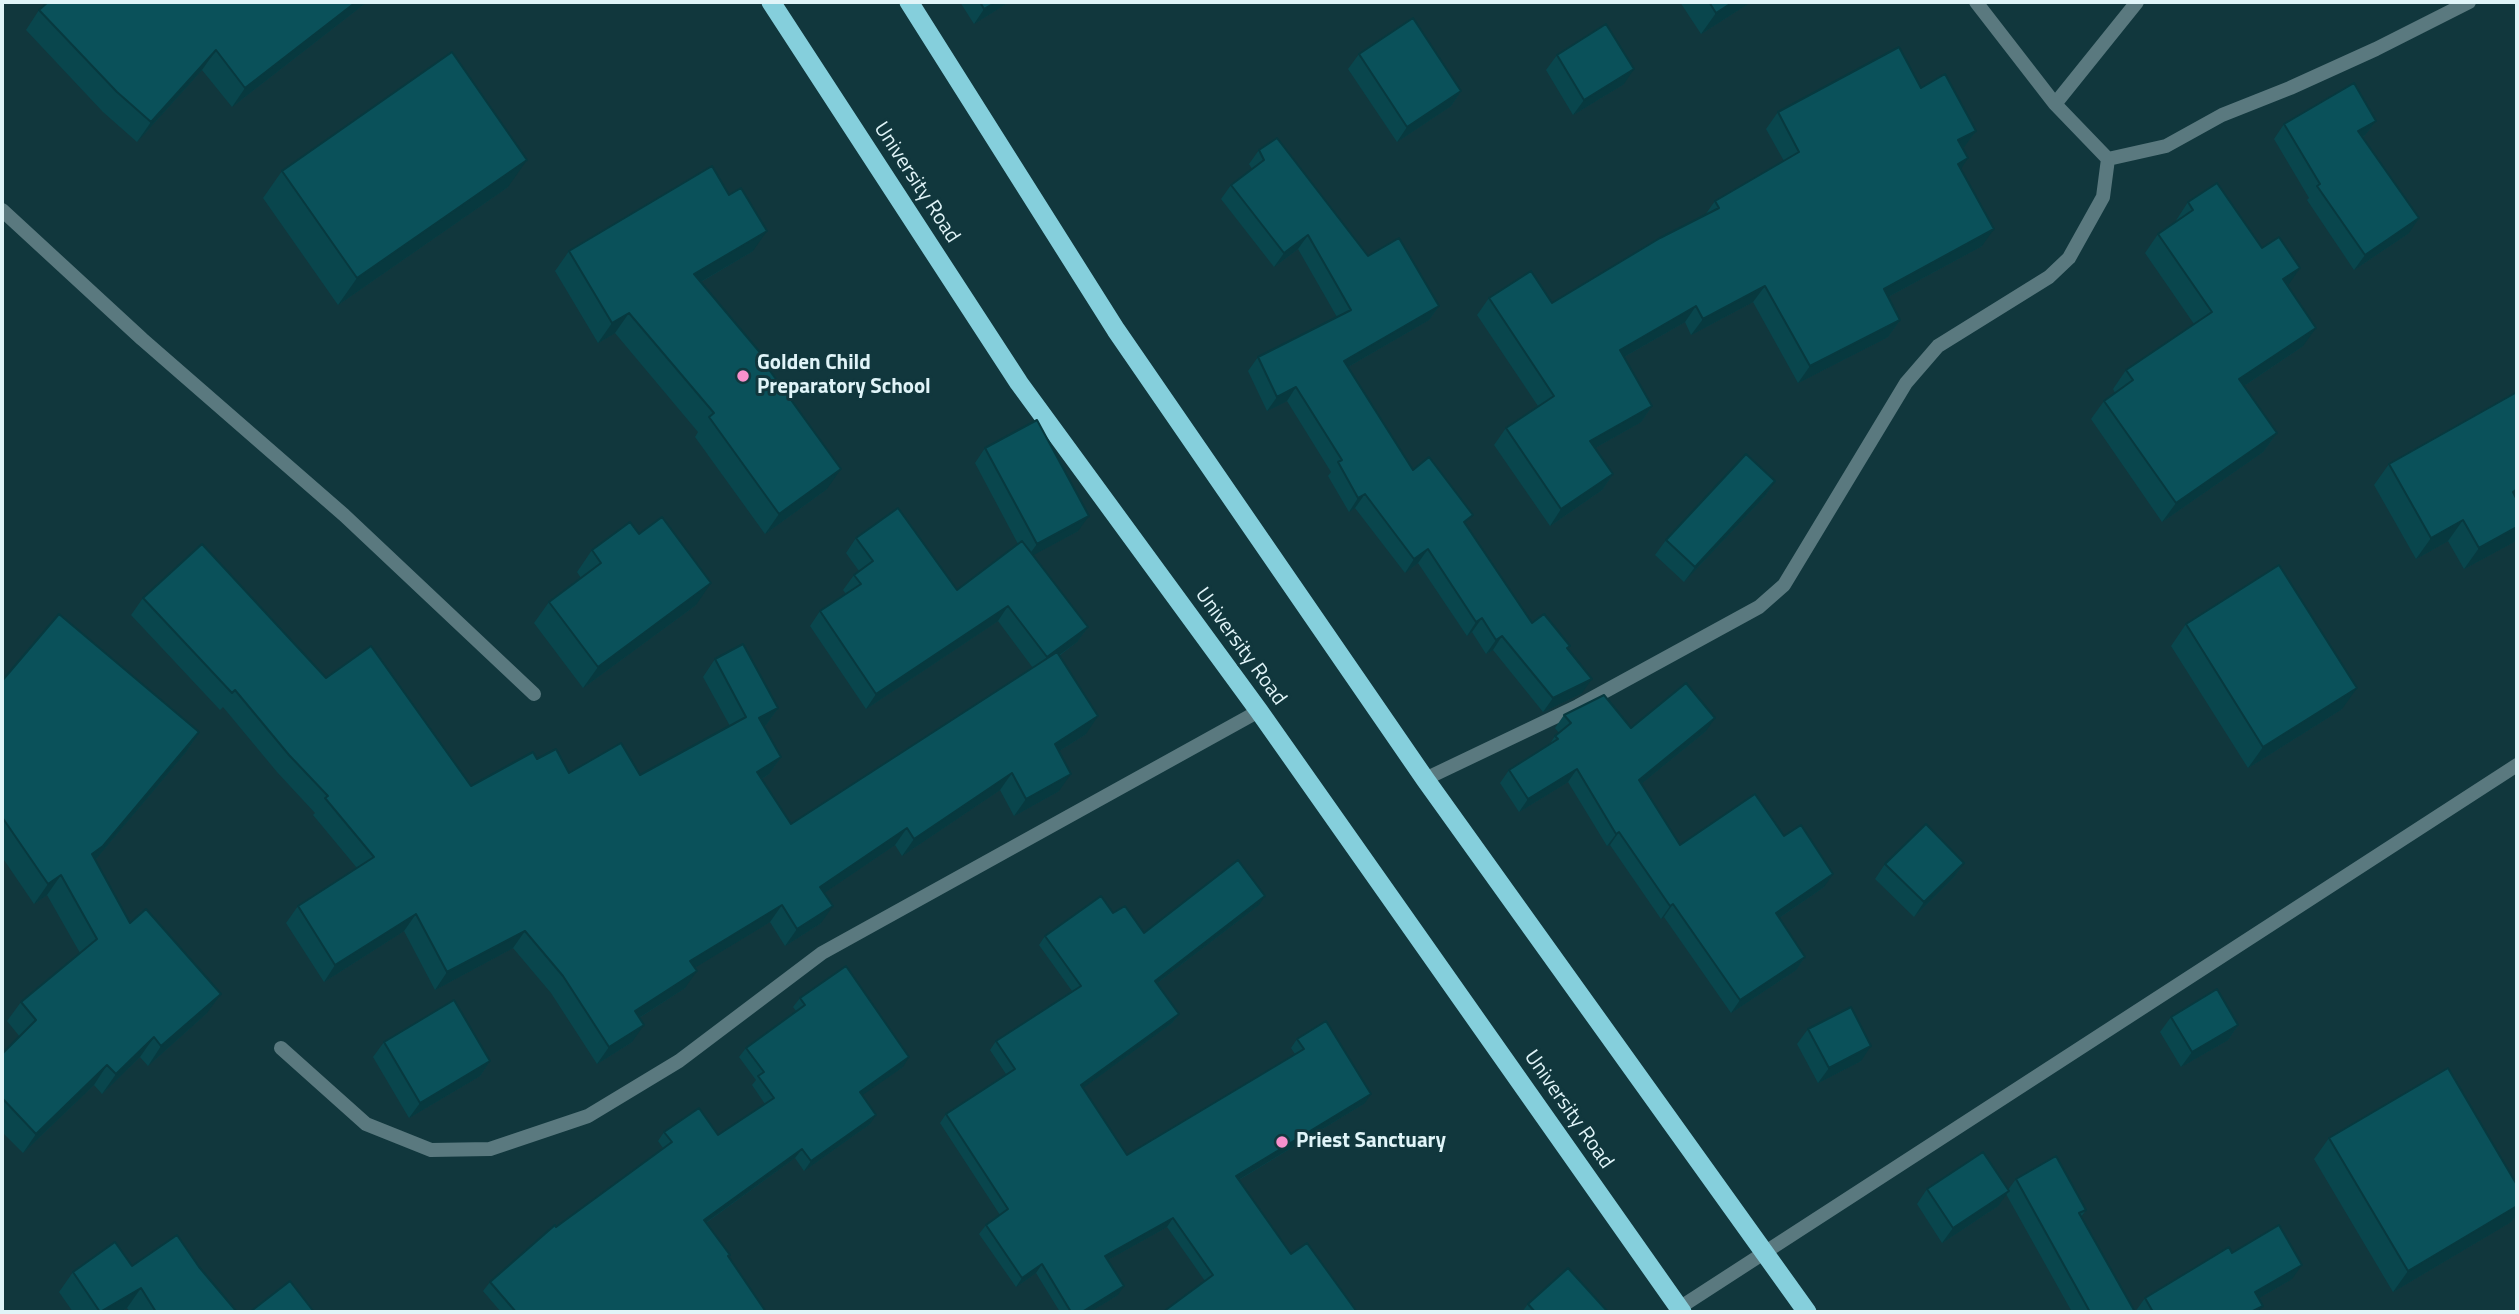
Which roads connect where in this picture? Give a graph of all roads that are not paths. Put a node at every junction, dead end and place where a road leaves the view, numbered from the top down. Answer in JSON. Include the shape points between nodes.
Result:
{"nodes":[{"id":1,"x":771,"y":2,"type":"edge"},
{"id":2,"x":909,"y":2,"type":"edge"},
{"id":3,"x":1976,"y":2,"type":"edge"},
{"id":4,"x":2137,"y":2,"type":"edge"},
{"id":5,"x":2469,"y":2,"type":"edge"},
{"id":6,"x":2055,"y":104,"type":"junction"},
{"id":7,"x":2108,"y":159,"type":"junction"},
{"id":8,"x":2,"y":211,"type":"edge"},
{"id":9,"x":534,"y":694,"type":"dead end"},
{"id":10,"x":1259,"y":711,"type":"junction"},
{"id":11,"x":2517,"y":765,"type":"edge"},
{"id":12,"x":1425,"y":779,"type":"junction"},
{"id":13,"x":281,"y":1048,"type":"dead end"},
{"id":14,"x":1765,"y":1253,"type":"junction"},
{"id":15,"x":1681,"y":1310,"type":"edge"},
{"id":16,"x":1807,"y":1312,"type":"edge"}],
"edges":[{"from":1,"to":10,"type":"highway","name":"University Road","via":[[1018,383]]},
{"from":2,"to":12,"type":"highway","via":[[1116,330]]},
{"from":3,"to":6,"type":"street"},
{"from":4,"to":6,"type":"street"},
{"from":5,"to":7,"type":"street","via":[[2339,66],[2222,115],[2166,146]]},
{"from":6,"to":7,"type":"street"},
{"from":7,"to":12,"type":"street","via":[[2103,197],[2069,258],[2049,277],[1938,346],[1906,383],[1784,585],[1759,607],[1578,706]]},
{"from":8,"to":9,"type":"street","via":[[344,515]]},
{"from":10,"to":13,"type":"street","via":[[822,953],[679,1061],[588,1116],[489,1149],[431,1150],[366,1124]]},
{"from":10,"to":15,"type":"highway","name":"University Road"},
{"from":11,"to":14,"type":"street"},
{"from":12,"to":14,"type":"highway"},
{"from":14,"to":15,"type":"street"},
{"from":14,"to":16,"type":"highway"}]}
